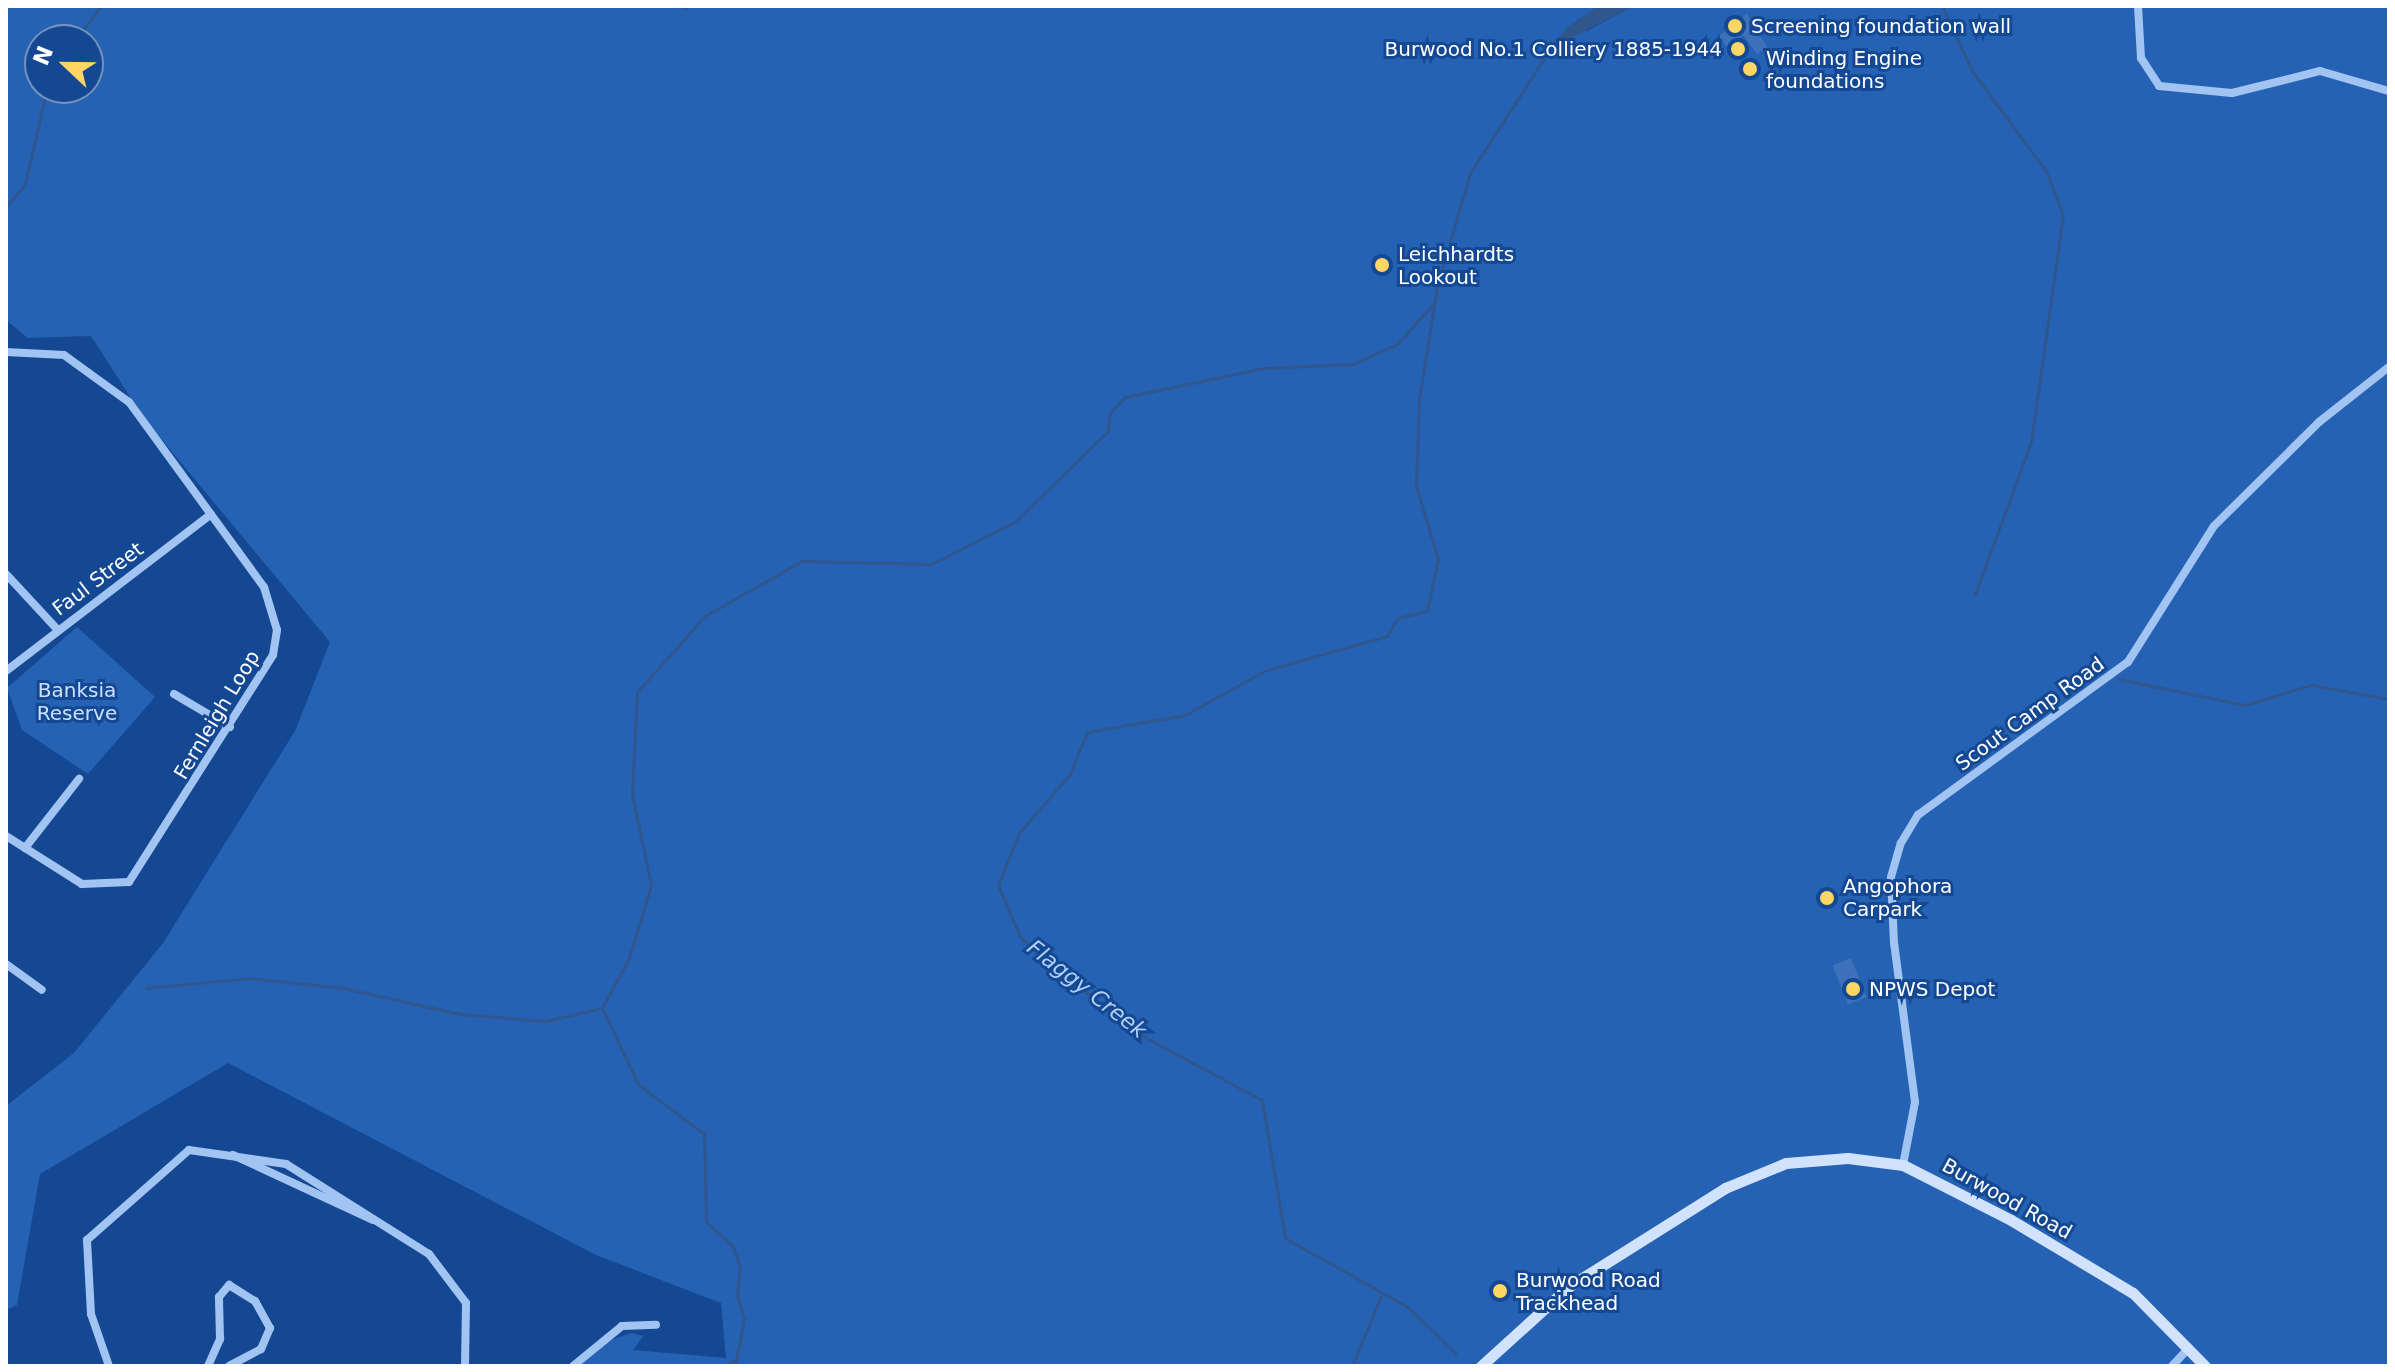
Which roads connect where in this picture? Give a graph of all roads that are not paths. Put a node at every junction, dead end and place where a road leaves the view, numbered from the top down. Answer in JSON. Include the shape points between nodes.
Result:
{"nodes":[{"id":1,"x":2138,"y":6,"type":"edge"},
{"id":2,"x":2389,"y":91,"type":"edge"},
{"id":3,"x":6,"y":352,"type":"edge"},
{"id":4,"x":2389,"y":367,"type":"edge"},
{"id":5,"x":211,"y":514,"type":"junction"},
{"id":6,"x":6,"y":574,"type":"edge"},
{"id":7,"x":57,"y":629,"type":"junction"},
{"id":8,"x":6,"y":671,"type":"edge"},
{"id":9,"x":174,"y":694,"type":"dead end"},
{"id":10,"x":230,"y":727,"type":"junction"},
{"id":11,"x":79,"y":779,"type":"dead end"},
{"id":12,"x":6,"y":836,"type":"edge"},
{"id":13,"x":25,"y":848,"type":"junction"},
{"id":14,"x":6,"y":964,"type":"edge"},
{"id":15,"x":42,"y":990,"type":"dead end"},
{"id":16,"x":1903,"y":1165,"type":"junction"},
{"id":17,"x":656,"y":1325,"type":"dead end"},
{"id":18,"x":2189,"y":1348,"type":"junction"},
{"id":19,"x":109,"y":1366,"type":"edge"},
{"id":20,"x":208,"y":1366,"type":"edge"},
{"id":21,"x":229,"y":1366,"type":"edge"},
{"id":22,"x":465,"y":1366,"type":"edge"},
{"id":23,"x":573,"y":1366,"type":"edge"},
{"id":24,"x":1481,"y":1366,"type":"edge"},
{"id":25,"x":2172,"y":1366,"type":"edge"},
{"id":26,"x":2205,"y":1366,"type":"edge"}],
"edges":[{"from":1,"to":2,"type":"street","via":[[2141,58],[2159,86],[2232,93],[2320,71]]},
{"from":3,"to":5,"type":"street","name":"Fernleigh Loop","via":[[64,355],[105,383],[129,402]]},
{"from":4,"to":16,"type":"street","name":"Scout Camp Road","via":[[2319,422],[2214,526],[2128,662],[1918,815],[1901,843],[1891,877],[1894,943],[1915,1102]]},
{"from":5,"to":7,"type":"street","name":"Faul Street"},
{"from":5,"to":10,"type":"street","name":"Fernleigh Loop","via":[[264,587],[277,630],[273,655]]},
{"from":6,"to":7,"type":"street"},
{"from":7,"to":8,"type":"street","name":"Faul Street"},
{"from":9,"to":10,"type":"street"},
{"from":10,"to":13,"type":"street","name":"Fernleigh Loop","via":[[129,882],[82,884]]},
{"from":11,"to":13,"type":"street"},
{"from":12,"to":13,"type":"street","name":"Fernleigh Loop"},
{"from":14,"to":15,"type":"street"},
{"from":16,"to":18,"type":"main road","name":"Burwood Road","via":[[2133,1293]]},
{"from":16,"to":24,"type":"main road","name":"Burwood Road","via":[[1848,1158],[1786,1163],[1725,1188],[1568,1287]]},
{"from":17,"to":23,"type":"street","via":[[622,1326]]},
{"from":18,"to":25,"type":"street"},
{"from":18,"to":26,"type":"main road","name":"Burwood Road"},
{"from":19,"to":22,"type":"street","via":[[91,1314],[87,1240],[184,1152],[228,1153],[377,1222],[429,1254],[459,1288],[469,1322]]},
{"from":20,"to":21,"type":"street","via":[[220,1339],[219,1297],[229,1285],[255,1301],[270,1328],[261,1349]]}]}
